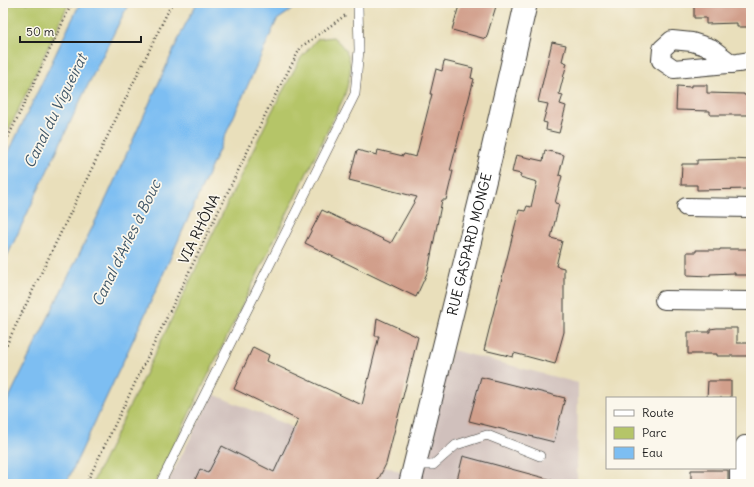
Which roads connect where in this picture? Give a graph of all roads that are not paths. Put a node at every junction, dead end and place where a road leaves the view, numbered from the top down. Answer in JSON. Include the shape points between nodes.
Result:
{"nodes":[{"id":1,"x":526,"y":3,"type":"edge"},
{"id":2,"x":358,"y":6,"type":"road end"},
{"id":3,"x":751,"y":61,"type":"edge"},
{"id":4,"x":732,"y":64,"type":"dead end"},
{"id":5,"x":686,"y":207,"type":"dead end"},
{"id":6,"x":751,"y":208,"type":"edge"},
{"id":7,"x":664,"y":300,"type":"dead end"},
{"id":8,"x":751,"y":301,"type":"edge"},
{"id":9,"x":748,"y":445,"type":"edge"},
{"id":10,"x":540,"y":456,"type":"dead end"},
{"id":11,"x":412,"y":474,"type":"edge"},
{"id":12,"x":160,"y":484,"type":"edge"},
{"id":13,"x":739,"y":484,"type":"edge"}],
"edges":[{"from":1,"to":11,"type":"street","name":"RUE GASPARD MONGE"},
{"from":2,"to":12,"type":"lane","via":[[359,50],[355,94]]},
{"from":3,"to":4,"type":"street"},
{"from":5,"to":6,"type":"street"},
{"from":7,"to":8,"type":"street"},
{"from":9,"to":13,"type":"street","via":[[739,455]]},
{"from":10,"to":11,"type":"lane","via":[[486,435],[456,445],[433,465]]}]}
